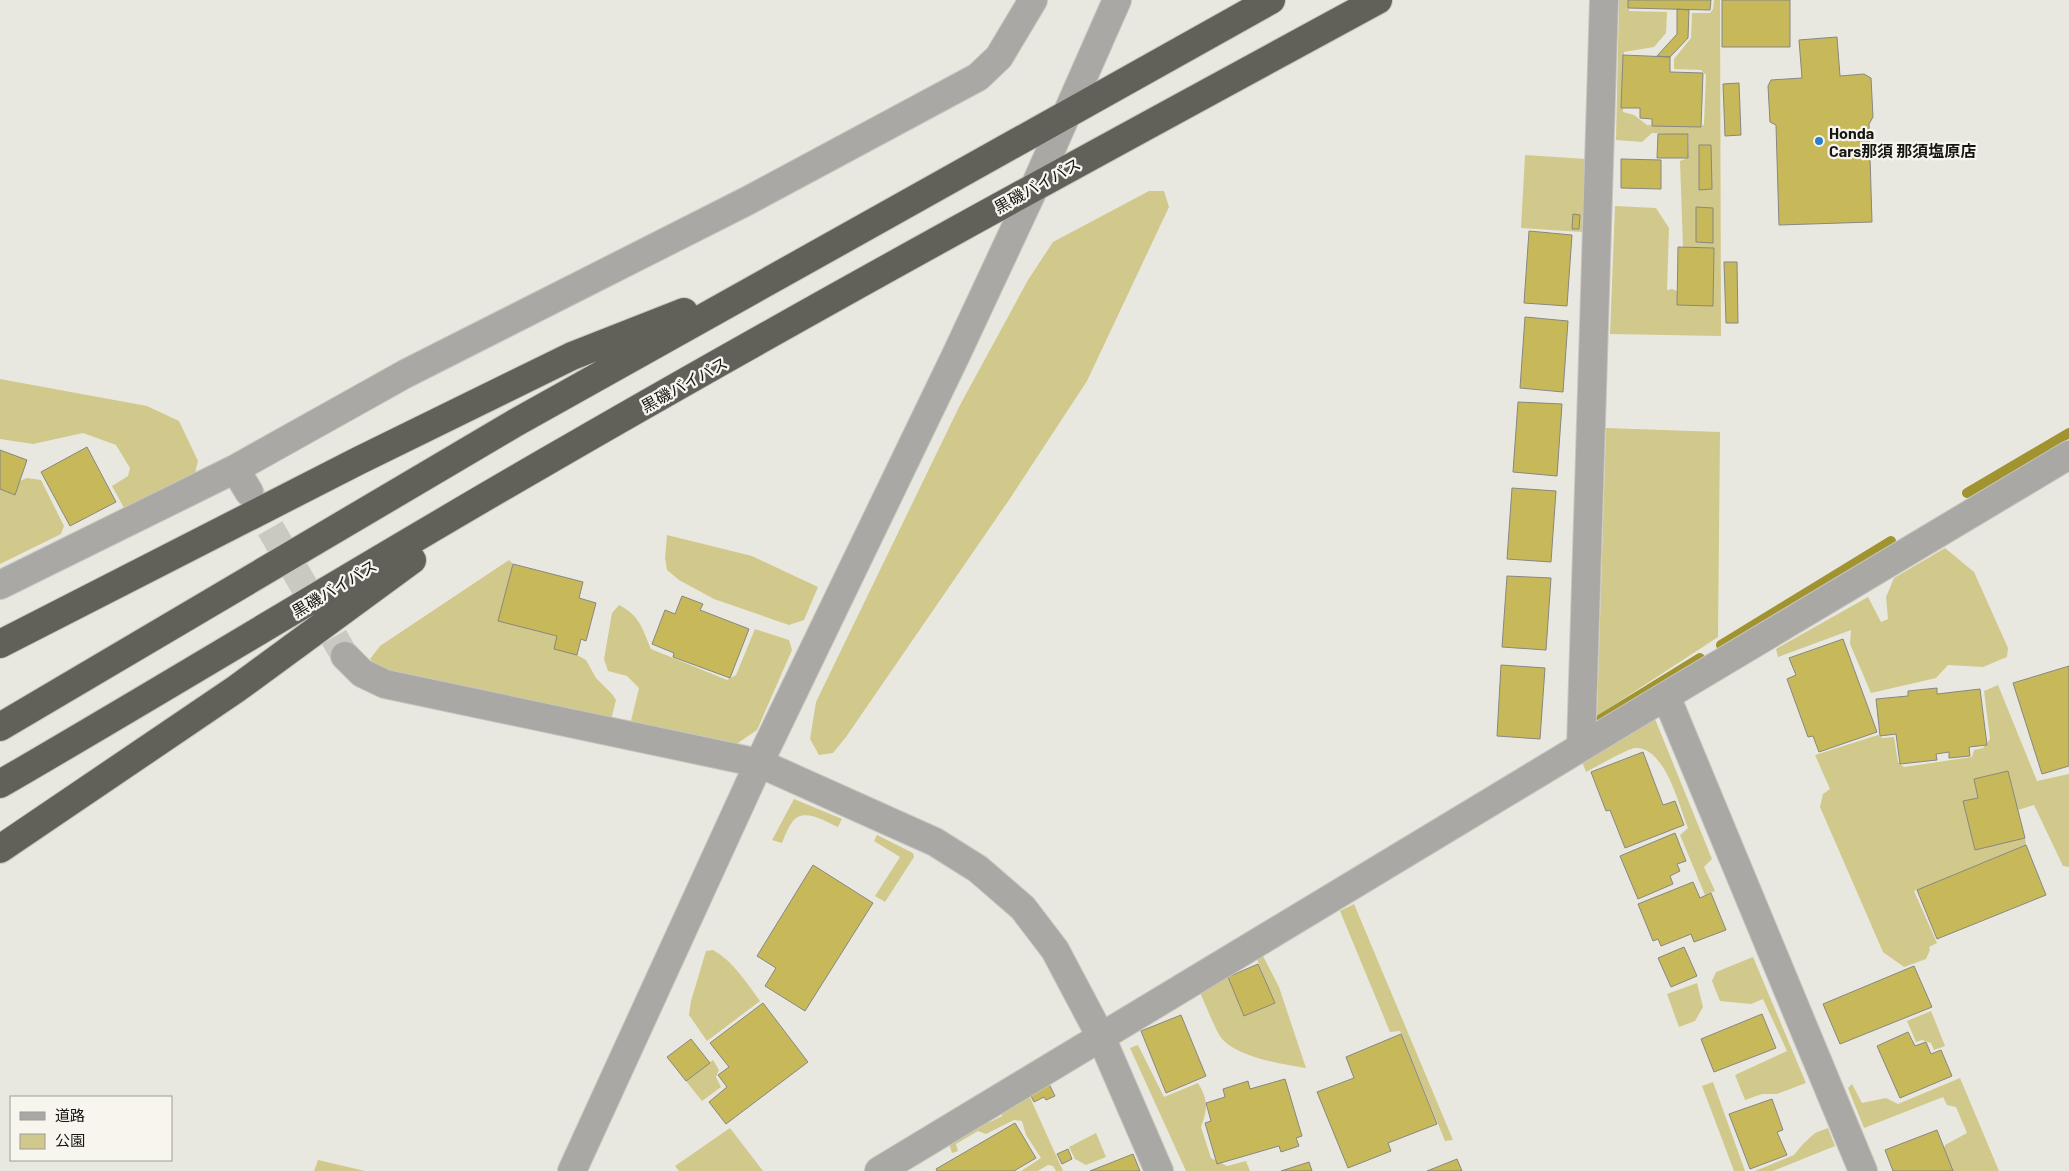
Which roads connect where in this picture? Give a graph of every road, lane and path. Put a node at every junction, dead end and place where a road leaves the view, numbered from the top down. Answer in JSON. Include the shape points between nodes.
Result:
{"nodes":[{"id":1,"x":1033,"y":0,"type":"edge"},
{"id":2,"x":1117,"y":0,"type":"edge"},
{"id":3,"x":1272,"y":0,"type":"edge"},
{"id":4,"x":1378,"y":0,"type":"edge"},
{"id":5,"x":1604,"y":0,"type":"edge"},
{"id":6,"x":1066,"y":115,"type":"junction"},
{"id":7,"x":1035,"y":186,"type":"junction"},
{"id":8,"x":785,"y":271,"type":"junction"},
{"id":9,"x":2069,"y":455,"type":"edge"},
{"id":10,"x":542,"y":464,"type":"junction"},
{"id":11,"x":235,"y":469,"type":"junction"},
{"id":12,"x":249,"y":492,"type":"tunnel mouth"},
{"id":13,"x":0,"y":586,"type":"edge"},
{"id":14,"x":0,"y":644,"type":"edge"},
{"id":15,"x":345,"y":656,"type":"tunnel mouth"},
{"id":16,"x":1666,"y":696,"type":"junction"},
{"id":17,"x":0,"y":727,"type":"edge"},
{"id":18,"x":1581,"y":747,"type":"junction"},
{"id":19,"x":759,"y":763,"type":"junction"},
{"id":20,"x":0,"y":784,"type":"edge"},
{"id":21,"x":0,"y":850,"type":"edge"},
{"id":22,"x":1101,"y":1037,"type":"junction"},
{"id":23,"x":572,"y":1171,"type":"edge"},
{"id":24,"x":879,"y":1171,"type":"edge"},
{"id":25,"x":1159,"y":1171,"type":"edge"},
{"id":26,"x":1863,"y":1171,"type":"edge"}],
"edges":[{"from":1,"to":11,"type":"street","via":[[999,57],[978,77],[747,201],[405,374]]},
{"from":2,"to":6,"type":"street"},
{"from":3,"to":6,"type":"highway"},
{"from":4,"to":7,"type":"highway","name":"黒磯バイパス"},
{"from":5,"to":18,"type":"street"},
{"from":6,"to":7,"type":"street"},
{"from":6,"to":8,"type":"highway"},
{"from":7,"to":10,"type":"highway","name":"黒磯バイパス"},
{"from":7,"to":19,"type":"street"},
{"from":8,"to":14,"type":"highway","via":[[572,356]]},
{"from":8,"to":17,"type":"highway","via":[[515,423]]},
{"from":9,"to":16,"type":"street"},
{"from":10,"to":20,"type":"highway","name":"黒磯バイパス"},
{"from":10,"to":21,"type":"highway","via":[[236,689]]},
{"from":11,"to":12,"type":"street"},
{"from":11,"to":13,"type":"street"},
{"from":15,"to":19,"type":"street","via":[[362,673],[385,684]]},
{"from":16,"to":18,"type":"street"},
{"from":16,"to":26,"type":"street"},
{"from":18,"to":22,"type":"street"},
{"from":19,"to":22,"type":"street","via":[[935,842],[978,870],[1023,908],[1055,950]]},
{"from":19,"to":23,"type":"street"},
{"from":22,"to":24,"type":"street"},
{"from":22,"to":25,"type":"street"}]}
